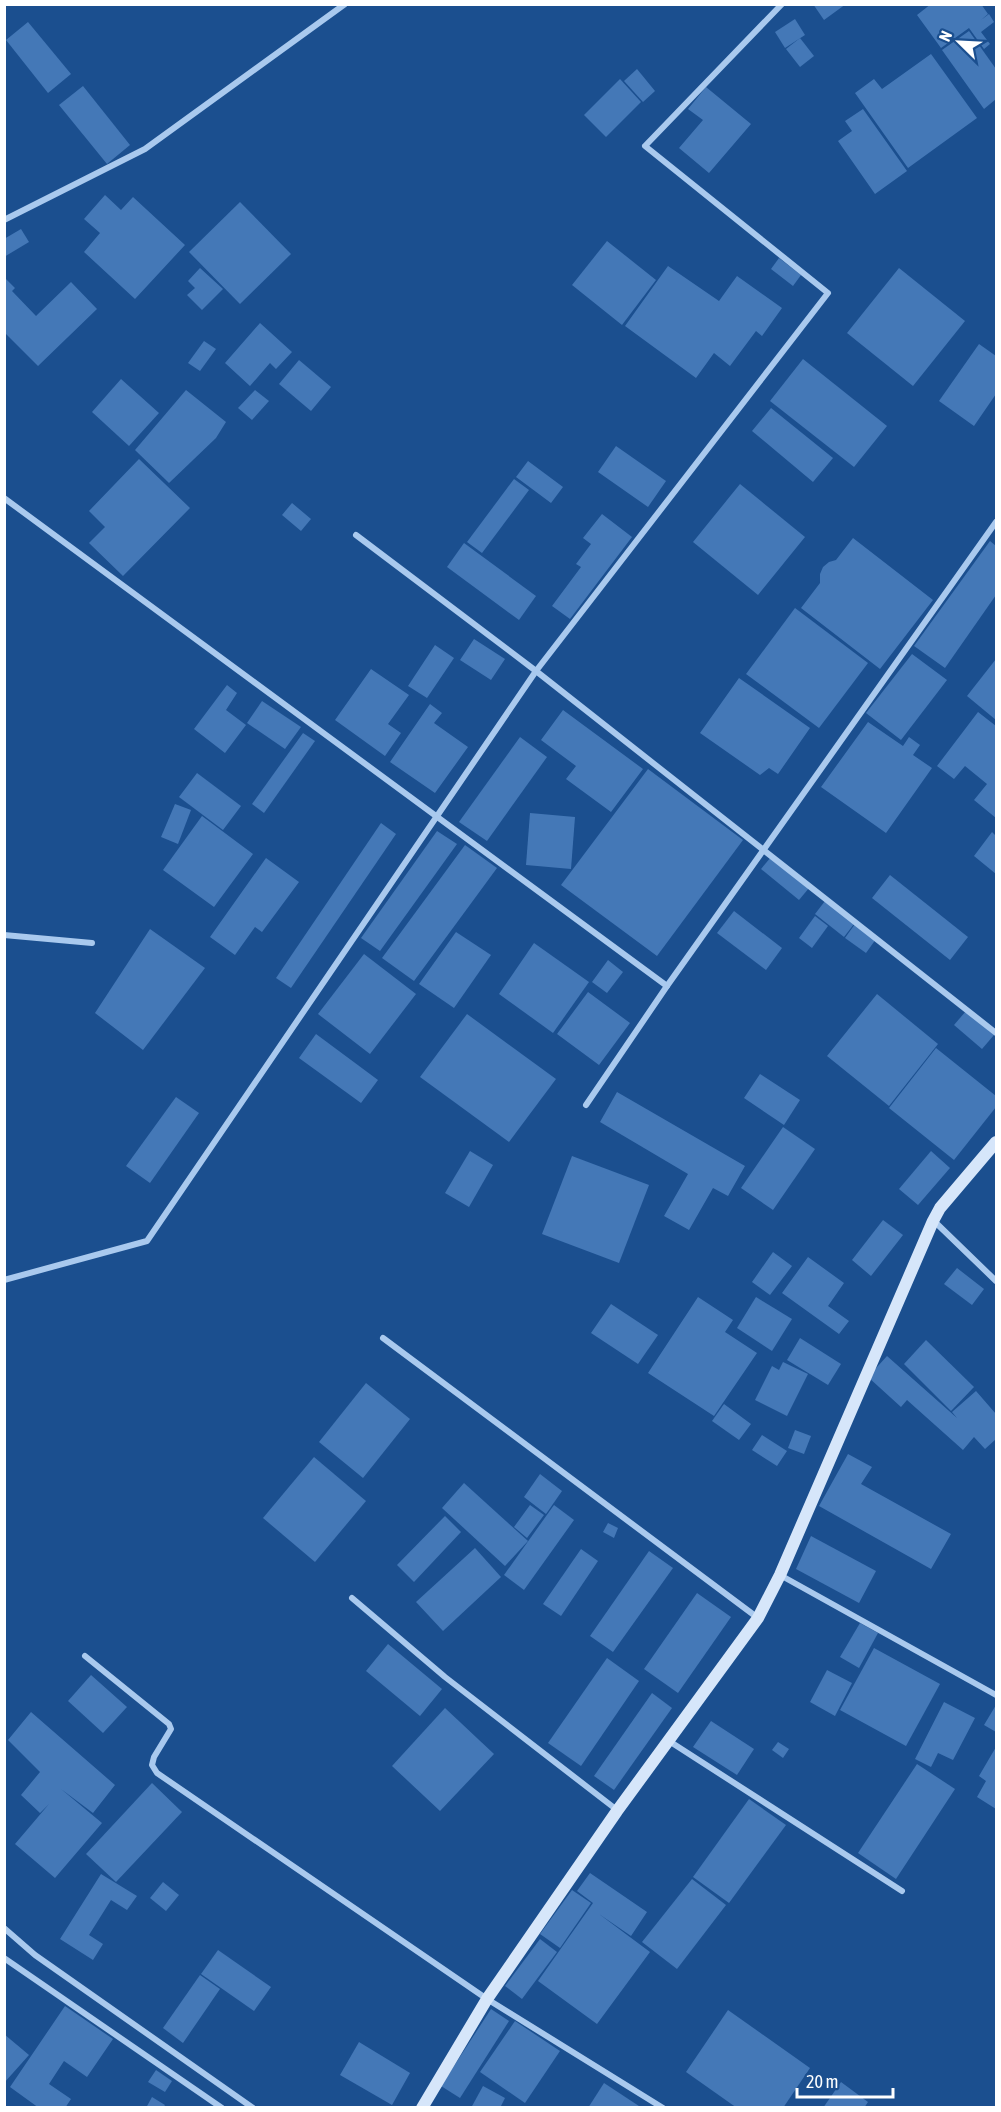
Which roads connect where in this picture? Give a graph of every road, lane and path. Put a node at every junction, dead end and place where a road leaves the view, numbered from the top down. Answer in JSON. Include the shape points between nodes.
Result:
{"nodes":[{"id":1,"x":345,"y":4,"type":"edge"},
{"id":2,"x":782,"y":4,"type":"edge"},
{"id":3,"x":4,"y":220,"type":"edge"},
{"id":4,"x":4,"y":498,"type":"edge"},
{"id":5,"x":996,"y":522,"type":"edge"},
{"id":6,"x":356,"y":535,"type":"dead end"},
{"id":7,"x":536,"y":671,"type":"junction"},
{"id":8,"x":436,"y":816,"type":"junction"},
{"id":9,"x":764,"y":849,"type":"junction"},
{"id":10,"x":4,"y":935,"type":"edge"},
{"id":11,"x":92,"y":943,"type":"dead end"},
{"id":12,"x":667,"y":986,"type":"junction"},
{"id":13,"x":996,"y":1033,"type":"edge"},
{"id":14,"x":586,"y":1105,"type":"dead end"},
{"id":15,"x":996,"y":1142,"type":"edge"},
{"id":16,"x":933,"y":1221,"type":"junction"},
{"id":17,"x":4,"y":1280,"type":"edge"},
{"id":18,"x":996,"y":1281,"type":"edge"},
{"id":19,"x":383,"y":1338,"type":"dead end"},
{"id":20,"x":780,"y":1575,"type":"junction"},
{"id":21,"x":352,"y":1598,"type":"dead end"},
{"id":22,"x":758,"y":1618,"type":"junction"},
{"id":23,"x":85,"y":1656,"type":"dead end"},
{"id":24,"x":996,"y":1695,"type":"edge"},
{"id":25,"x":668,"y":1741,"type":"junction"},
{"id":26,"x":617,"y":1811,"type":"junction"},
{"id":27,"x":902,"y":1891,"type":"dead end"},
{"id":28,"x":4,"y":1928,"type":"edge"},
{"id":29,"x":4,"y":1958,"type":"edge"},
{"id":30,"x":487,"y":1999,"type":"junction"},
{"id":31,"x":222,"y":2108,"type":"edge"},
{"id":32,"x":253,"y":2108,"type":"edge"},
{"id":33,"x":422,"y":2108,"type":"edge"},
{"id":34,"x":663,"y":2108,"type":"edge"}],
"edges":[{"from":1,"to":3,"type":"street","via":[[145,149]]},
{"from":2,"to":7,"type":"street","via":[[645,146],[828,293]]},
{"from":4,"to":8,"type":"street"},
{"from":5,"to":9,"type":"street"},
{"from":6,"to":7,"type":"street"},
{"from":7,"to":8,"type":"street"},
{"from":7,"to":9,"type":"street"},
{"from":8,"to":12,"type":"street"},
{"from":8,"to":17,"type":"street","via":[[147,1241]]},
{"from":9,"to":12,"type":"street"},
{"from":9,"to":13,"type":"street"},
{"from":10,"to":11,"type":"street"},
{"from":12,"to":14,"type":"street"},
{"from":15,"to":16,"type":"street"},
{"from":16,"to":18,"type":"street"},
{"from":16,"to":20,"type":"street"},
{"from":19,"to":22,"type":"street"},
{"from":20,"to":22,"type":"street"},
{"from":20,"to":24,"type":"street"},
{"from":21,"to":26,"type":"street","via":[[445,1677]]},
{"from":22,"to":25,"type":"street"},
{"from":23,"to":30,"type":"street","via":[[169,1724],[171,1729],[154,1756],[152,1766],[157,1773]]},
{"from":25,"to":26,"type":"street"},
{"from":25,"to":27,"type":"street"},
{"from":26,"to":30,"type":"street"},
{"from":28,"to":32,"type":"street","via":[[35,1955]]},
{"from":29,"to":31,"type":"street"},
{"from":30,"to":33,"type":"street"},
{"from":30,"to":34,"type":"street"}]}
